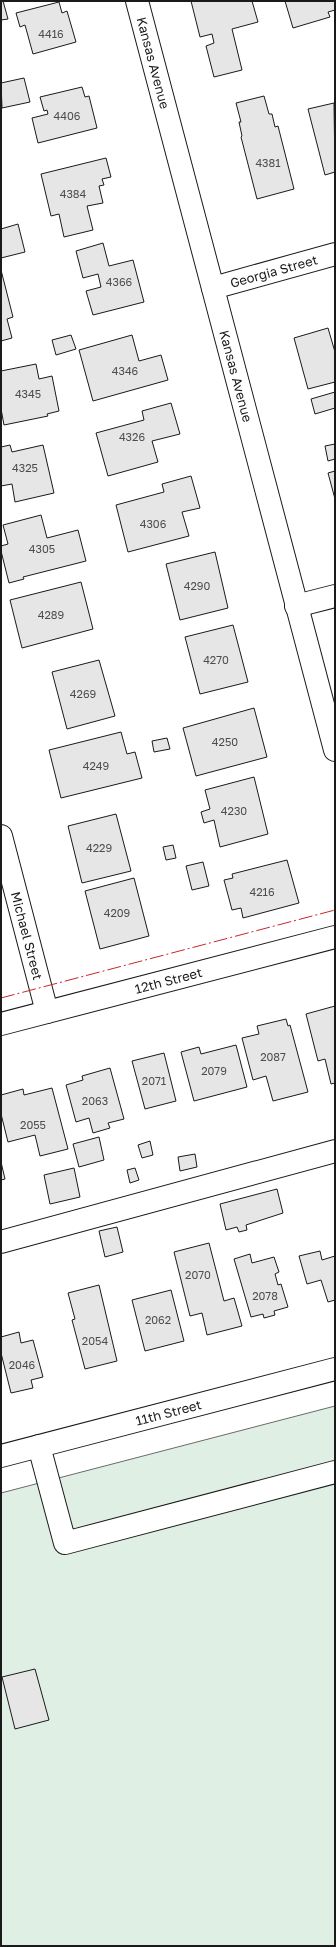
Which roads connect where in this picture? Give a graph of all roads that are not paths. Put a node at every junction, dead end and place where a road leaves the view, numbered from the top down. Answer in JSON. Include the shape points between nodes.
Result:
{"nodes":[{"id":1,"x":137,"y":1,"type":"edge"},
{"id":2,"x":335,"y":254,"type":"edge"},
{"id":3,"x":213,"y":288,"type":"junction"},
{"id":4,"x":335,"y":596,"type":"edge"},
{"id":5,"x":296,"y":606,"type":"junction"},
{"id":6,"x":335,"y":750,"type":"edge"},
{"id":7,"x":1,"y":836,"type":"edge"},
{"id":8,"x":335,"y":937,"type":"edge"},
{"id":9,"x":47,"y":1012,"type":"junction"},
{"id":10,"x":1,"y":1024,"type":"edge"},
{"id":11,"x":335,"y":1151,"type":"edge"},
{"id":12,"x":1,"y":1242,"type":"edge"},
{"id":13,"x":335,"y":1369,"type":"edge"},
{"id":14,"x":39,"y":1446,"type":"junction"},
{"id":15,"x":1,"y":1456,"type":"edge"},
{"id":16,"x":335,"y":1472,"type":"edge"}],
"edges":[{"from":1,"to":3,"type":"street","name":"Kansas Avenue"},
{"from":2,"to":3,"type":"street","name":"Georgia Street"},
{"from":3,"to":5,"type":"street","name":"Kansas Avenue"},
{"from":4,"to":5,"type":"street"},
{"from":5,"to":6,"type":"street","name":"Kansas Avenue"},
{"from":7,"to":9,"type":"street","name":"Michael Street"},
{"from":8,"to":9,"type":"street","name":"12th Street"},
{"from":9,"to":10,"type":"street","name":"12th Street"},
{"from":11,"to":12,"type":"street"},
{"from":13,"to":14,"type":"street","name":"11th Street"},
{"from":14,"to":15,"type":"street","name":"11th Street"},
{"from":14,"to":16,"type":"street","via":[[65,1543]]}]}
